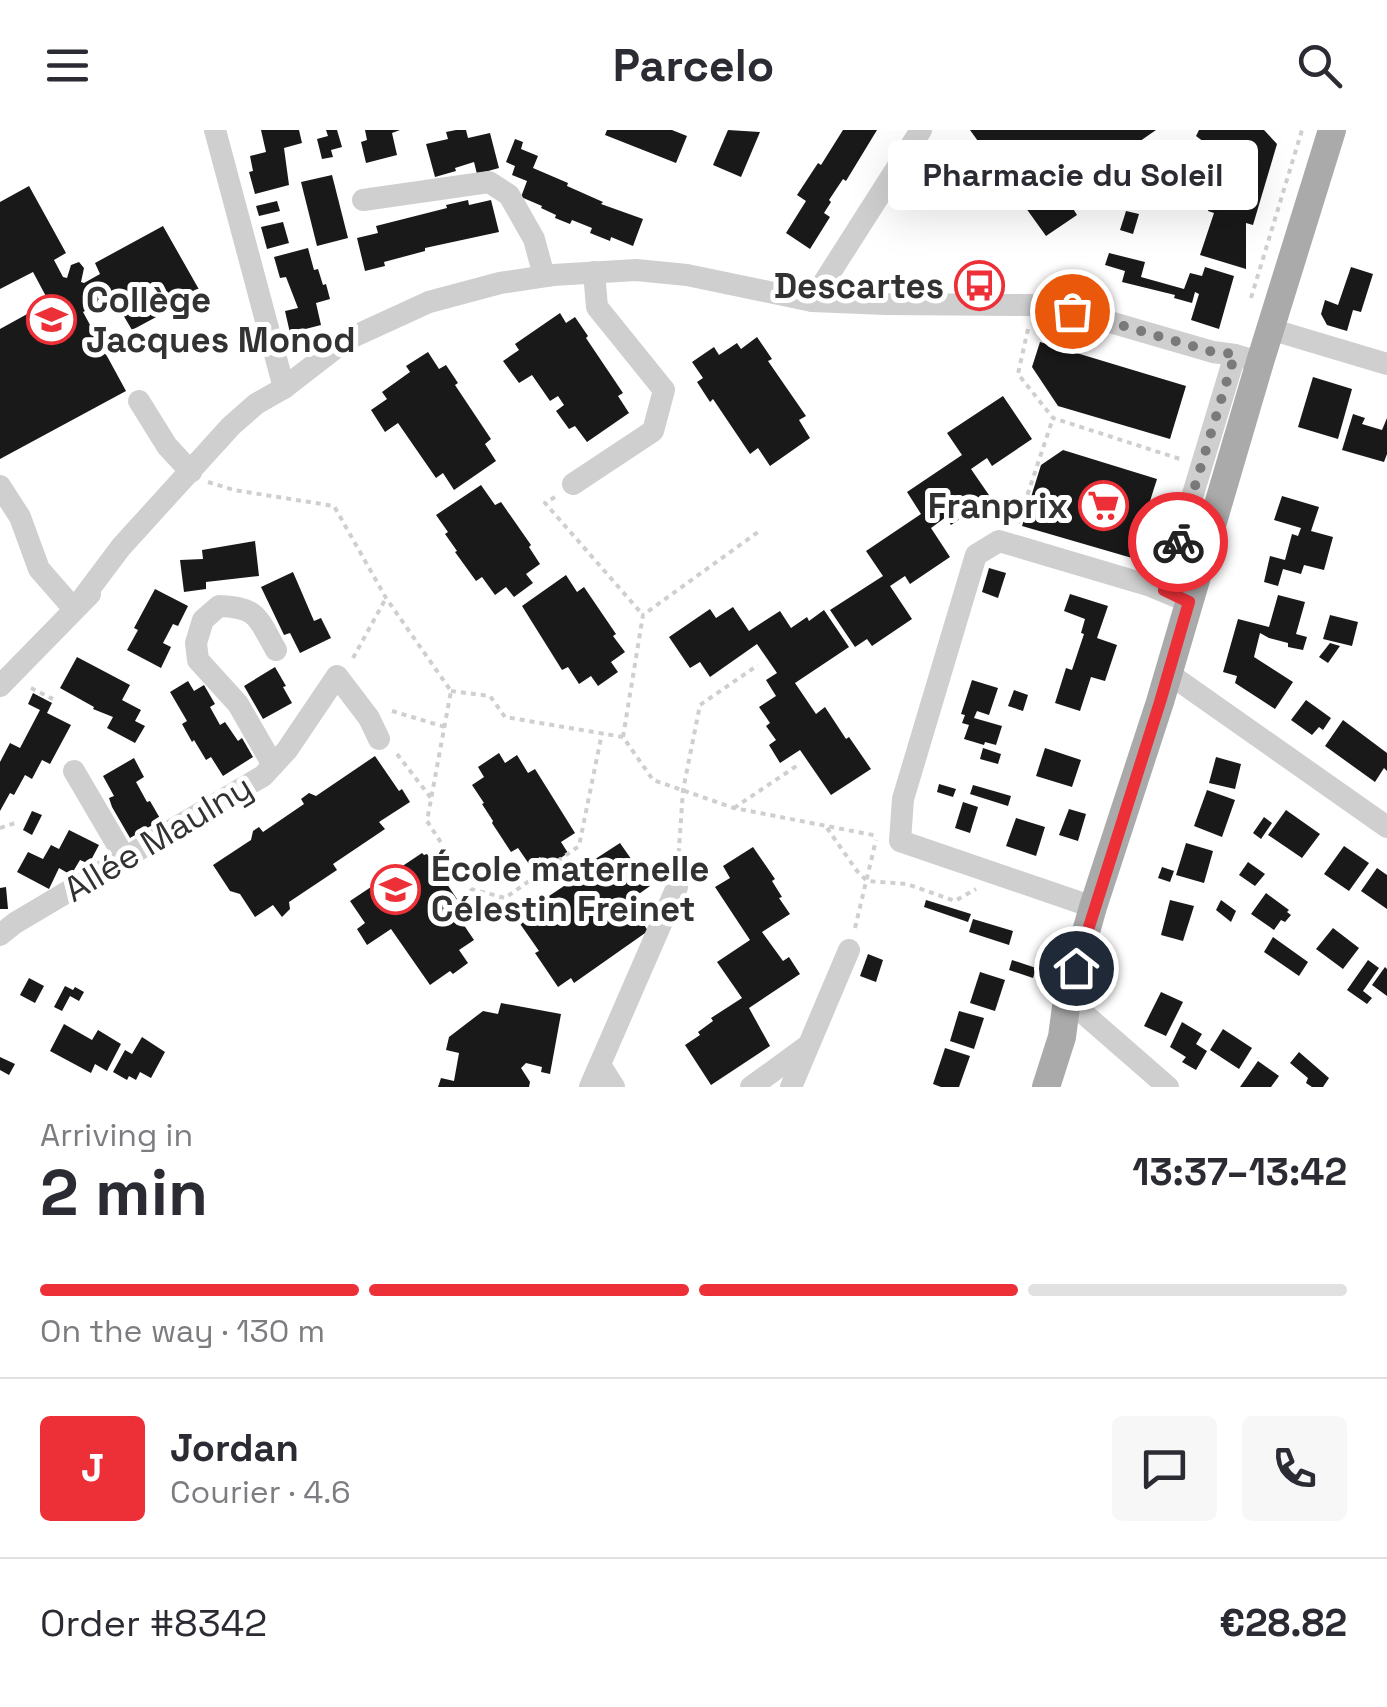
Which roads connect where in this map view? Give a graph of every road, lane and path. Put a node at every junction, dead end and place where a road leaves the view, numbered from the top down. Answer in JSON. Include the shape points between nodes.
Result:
{"nodes":[{"id":1,"x":214,"y":130,"type":"edge"},
{"id":2,"x":921,"y":130,"type":"edge"},
{"id":3,"x":1302,"y":130,"type":"edge"},
{"id":4,"x":1329,"y":131,"type":"edge"},
{"id":5,"x":363,"y":200,"type":"dead end"},
{"id":6,"x":594,"y":272,"type":"junction"},
{"id":7,"x":544,"y":276,"type":"junction"},
{"id":8,"x":812,"y":301,"type":"junction"},
{"id":9,"x":1033,"y":305,"type":"junction"},
{"id":10,"x":1249,"y":306,"type":"dead end"},
{"id":11,"x":1270,"y":328,"type":"junction"},
{"id":12,"x":1247,"y":358,"type":"junction"},
{"id":13,"x":1387,"y":364,"type":"edge"},
{"id":14,"x":284,"y":388,"type":"junction"},
{"id":15,"x":140,"y":401,"type":"dead end"},
{"id":16,"x":1053,"y":418,"type":"junction"},
{"id":17,"x":1200,"y":466,"type":"junction"},
{"id":18,"x":196,"y":476,"type":"junction"},
{"id":19,"x":574,"y":484,"type":"joint"},
{"id":20,"x":0,"y":486,"type":"edge"},
{"id":21,"x":758,"y":532,"type":"dead end"},
{"id":22,"x":1005,"y":543,"type":"junction"},
{"id":23,"x":1176,"y":596,"type":"junction"},
{"id":24,"x":386,"y":598,"type":"junction"},
{"id":25,"x":77,"y":606,"type":"junction"},
{"id":26,"x":643,"y":615,"type":"junction"},
{"id":27,"x":276,"y":650,"type":"dead end"},
{"id":28,"x":758,"y":664,"type":"dead end"},
{"id":29,"x":1168,"y":674,"type":"junction"},
{"id":30,"x":337,"y":676,"type":"junction"},
{"id":31,"x":0,"y":686,"type":"edge"},
{"id":32,"x":451,"y":691,"type":"junction"},
{"id":33,"x":391,"y":711,"type":"dead end"},
{"id":34,"x":445,"y":727,"type":"junction"},
{"id":35,"x":602,"y":733,"type":"junction"},
{"id":36,"x":623,"y":736,"type":"junction"},
{"id":37,"x":379,"y":739,"type":"joint"},
{"id":38,"x":273,"y":765,"type":"junction"},
{"id":39,"x":798,"y":766,"type":"dead end"},
{"id":40,"x":74,"y":771,"type":"dead end"},
{"id":41,"x":684,"y":790,"type":"junction"},
{"id":42,"x":431,"y":798,"type":"junction"},
{"id":43,"x":734,"y":808,"type":"junction"},
{"id":44,"x":15,"y":823,"type":"dead end"},
{"id":45,"x":826,"y":826,"type":"junction"},
{"id":46,"x":1387,"y":827,"type":"edge"},
{"id":47,"x":0,"y":828,"type":"edge"},
{"id":48,"x":877,"y":836,"type":"junction"},
{"id":49,"x":900,"y":841,"type":"junction"},
{"id":50,"x":124,"y":858,"type":"junction"},
{"id":51,"x":1002,"y":875,"type":"junction"},
{"id":52,"x":868,"y":881,"type":"junction"},
{"id":53,"x":676,"y":886,"type":"joint"},
{"id":54,"x":1094,"y":907,"type":"junction"},
{"id":55,"x":0,"y":935,"type":"edge"},
{"id":56,"x":849,"y":950,"type":"joint"},
{"id":57,"x":1066,"y":998,"type":"junction"},
{"id":58,"x":809,"y":1045,"type":"junction"},
{"id":59,"x":595,"y":1076,"type":"edge"},
{"id":60,"x":614,"y":1087,"type":"edge"},
{"id":61,"x":751,"y":1087,"type":"edge"},
{"id":62,"x":792,"y":1087,"type":"edge"},
{"id":63,"x":1046,"y":1087,"type":"edge"},
{"id":64,"x":1168,"y":1087,"type":"edge"}],
"edges":[{"from":1,"to":14,"type":"street"},
{"from":2,"to":8,"type":"street"},
{"from":3,"to":10,"type":"path"},
{"from":4,"to":11,"type":"main road"},
{"from":5,"to":7,"type":"street","via":[[489,182],[509,194],[534,239]]},
{"from":6,"to":7,"type":"street"},
{"from":6,"to":8,"type":"street","via":[[688,276]]},
{"from":6,"to":19,"type":"street","via":[[597,307],[664,390],[653,431]]},
{"from":7,"to":14,"type":"street","via":[[430,302],[346,340]]},
{"from":8,"to":9,"type":"street"},
{"from":9,"to":12,"type":"street"},
{"from":9,"to":16,"type":"path","via":[[1018,374]]},
{"from":11,"to":12,"type":"main road"},
{"from":11,"to":13,"type":"street"},
{"from":12,"to":17,"type":"street"},
{"from":12,"to":23,"type":"main road"},
{"from":14,"to":18,"type":"street","via":[[231,426]]},
{"from":15,"to":18,"type":"street"},
{"from":16,"to":17,"type":"path"},
{"from":16,"to":22,"type":"path"},
{"from":17,"to":23,"type":"street"},
{"from":18,"to":24,"type":"path","via":[[234,490],[334,506]]},
{"from":18,"to":25,"type":"street","via":[[120,547]]},
{"from":19,"to":26,"type":"path","via":[[545,503]]},
{"from":20,"to":25,"type":"street","via":[[39,569]]},
{"from":21,"to":26,"type":"path"},
{"from":22,"to":23,"type":"street"},
{"from":22,"to":49,"type":"street","via":[[976,555],[902,799]]},
{"from":23,"to":29,"type":"main road"},
{"from":24,"to":30,"type":"path"},
{"from":24,"to":32,"type":"path"},
{"from":25,"to":31,"type":"street"},
{"from":26,"to":36,"type":"path"},
{"from":27,"to":38,"type":"street","via":[[254,613],[238,606],[219,606],[203,620],[196,644],[198,660],[238,704]]},
{"from":28,"to":41,"type":"path","via":[[700,705]]},
{"from":29,"to":46,"type":"street"},
{"from":29,"to":54,"type":"main road"},
{"from":30,"to":37,"type":"street"},
{"from":30,"to":38,"type":"street","name":"Allée Maulny"},
{"from":32,"to":34,"type":"path"},
{"from":32,"to":35,"type":"path","via":[[490,696],[505,718]]},
{"from":33,"to":34,"type":"path"},
{"from":34,"to":42,"type":"path"},
{"from":35,"to":36,"type":"path"},
{"from":35,"to":42,"type":"path","via":[[578,846],[505,898],[471,889],[427,821]]},
{"from":36,"to":41,"type":"path","via":[[653,780]]},
{"from":37,"to":42,"type":"path"},
{"from":38,"to":50,"type":"street","name":"Allée Maulny"},
{"from":39,"to":43,"type":"path"},
{"from":40,"to":50,"type":"street"},
{"from":41,"to":43,"type":"path"},
{"from":41,"to":53,"type":"path"},
{"from":43,"to":45,"type":"path"},
{"from":44,"to":47,"type":"path"},
{"from":45,"to":48,"type":"path"},
{"from":45,"to":52,"type":"path"},
{"from":48,"to":49,"type":"path"},
{"from":48,"to":52,"type":"path"},
{"from":49,"to":51,"type":"street"},
{"from":50,"to":55,"type":"street","name":"Allée Maulny"},
{"from":51,"to":52,"type":"path","via":[[955,901],[907,884]]},
{"from":51,"to":54,"type":"street"},
{"from":52,"to":56,"type":"path"},
{"from":53,"to":59,"type":"street"},
{"from":54,"to":57,"type":"main road"},
{"from":56,"to":58,"type":"street"},
{"from":57,"to":63,"type":"main road"},
{"from":57,"to":64,"type":"street"},
{"from":58,"to":61,"type":"street"},
{"from":58,"to":62,"type":"street"},
{"from":59,"to":60,"type":"street"}]}
